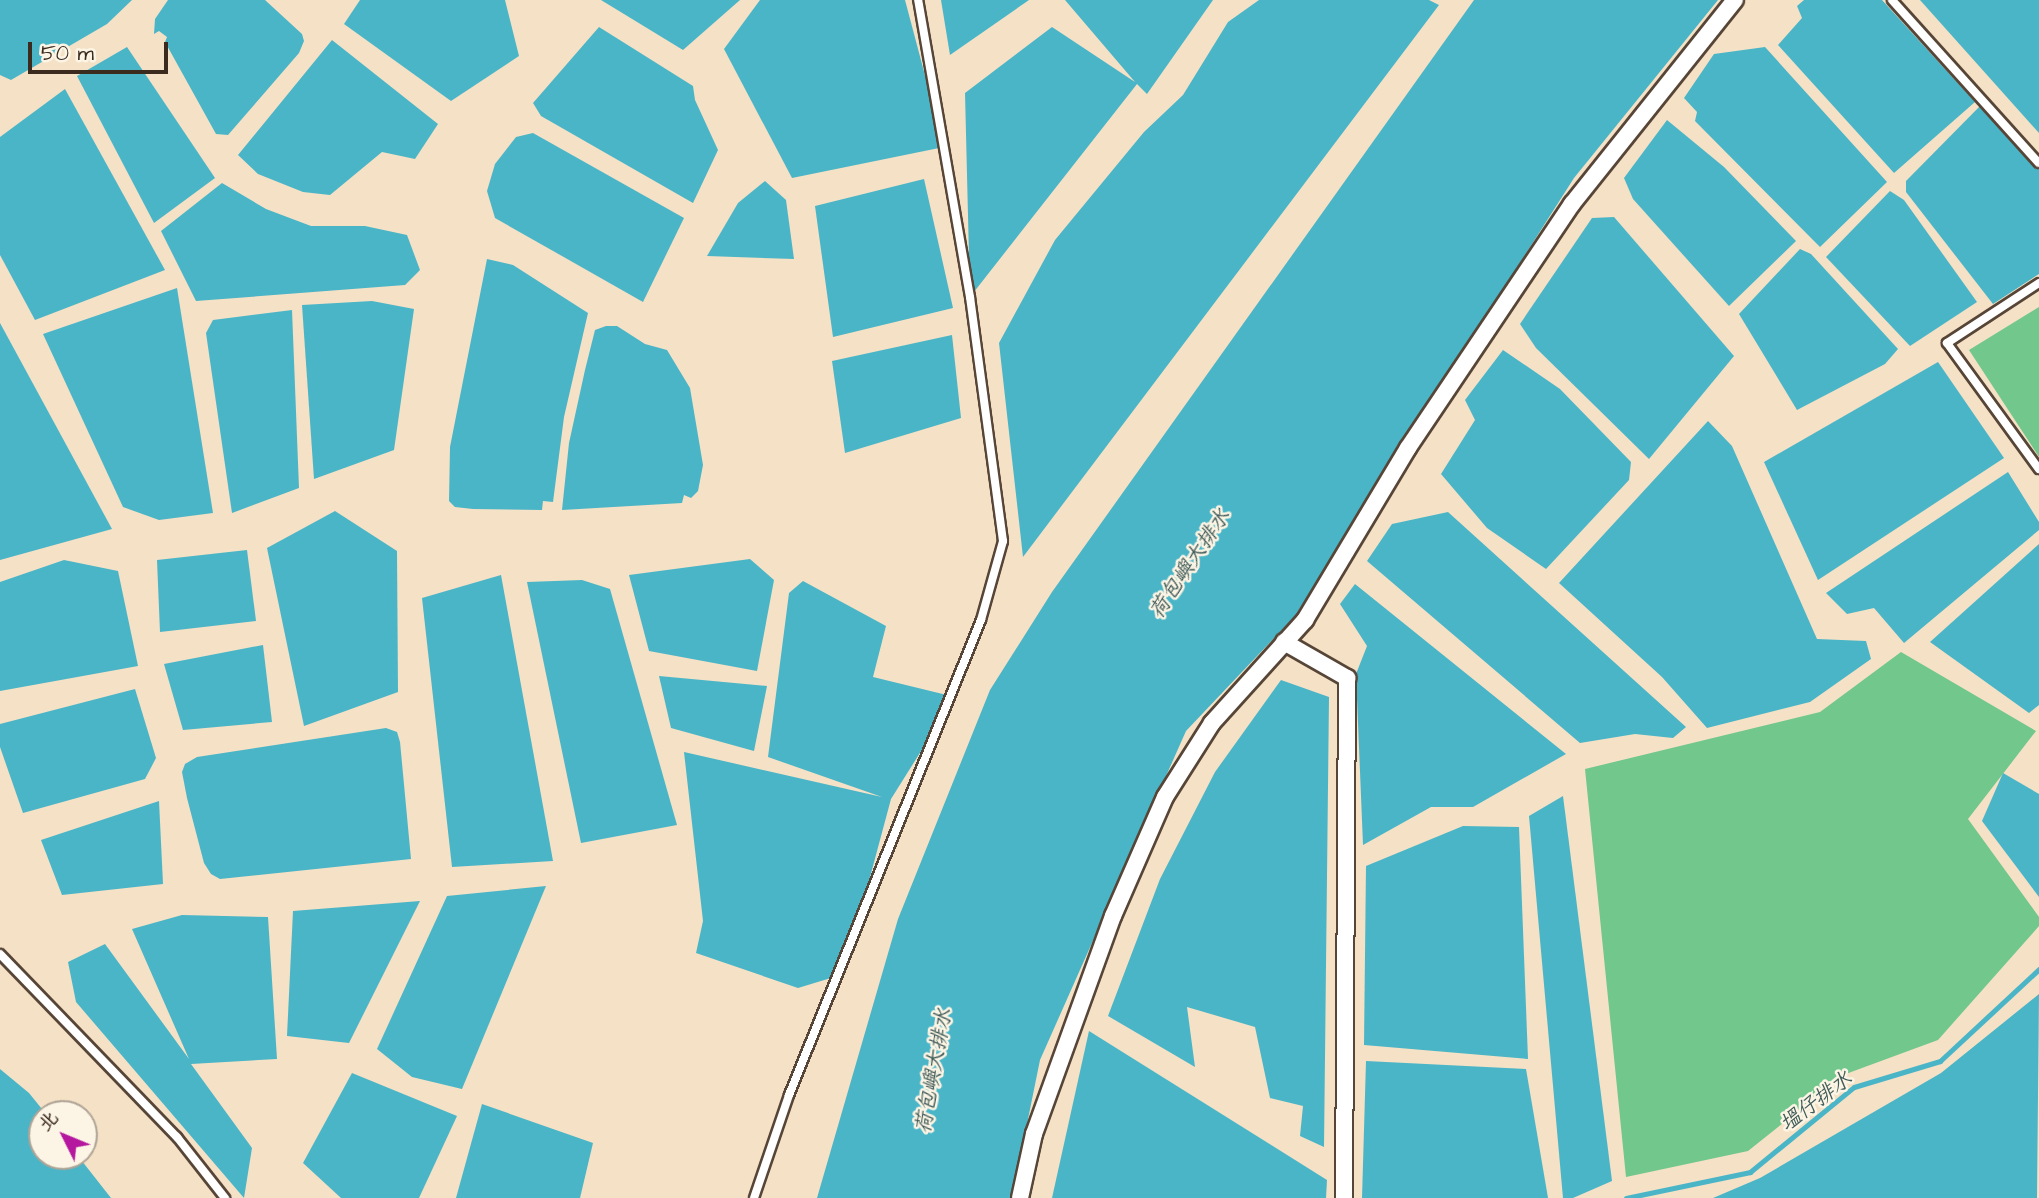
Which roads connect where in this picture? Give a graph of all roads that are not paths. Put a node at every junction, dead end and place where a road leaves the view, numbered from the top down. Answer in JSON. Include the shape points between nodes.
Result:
{"nodes":[{"id":1,"x":918,"y":0,"type":"edge"},
{"id":2,"x":1735,"y":0,"type":"edge"},
{"id":3,"x":1892,"y":0,"type":"edge"},
{"id":4,"x":2039,"y":163,"type":"edge"},
{"id":5,"x":2039,"y":283,"type":"edge"},
{"id":6,"x":2039,"y":469,"type":"edge"},
{"id":7,"x":1284,"y":642,"type":"junction"},
{"id":8,"x":0,"y":954,"type":"edge"},
{"id":9,"x":225,"y":1198,"type":"edge"},
{"id":10,"x":754,"y":1198,"type":"edge"},
{"id":11,"x":1020,"y":1198,"type":"edge"},
{"id":12,"x":1343,"y":1198,"type":"edge"}],
"edges":[{"from":1,"to":10,"type":"lane","via":[[970,297],[1003,541],[981,620],[789,1095]]},
{"from":2,"to":7,"type":"street","via":[[1527,267],[1401,460],[1305,620]]},
{"from":3,"to":4,"type":"lane"},
{"from":5,"to":6,"type":"lane","via":[[1947,343]]},
{"from":7,"to":11,"type":"street","via":[[1212,723],[1165,797],[1099,954],[1034,1134]]},
{"from":7,"to":12,"type":"street","via":[[1348,678]]},
{"from":8,"to":9,"type":"lane","via":[[177,1137]]}]}
